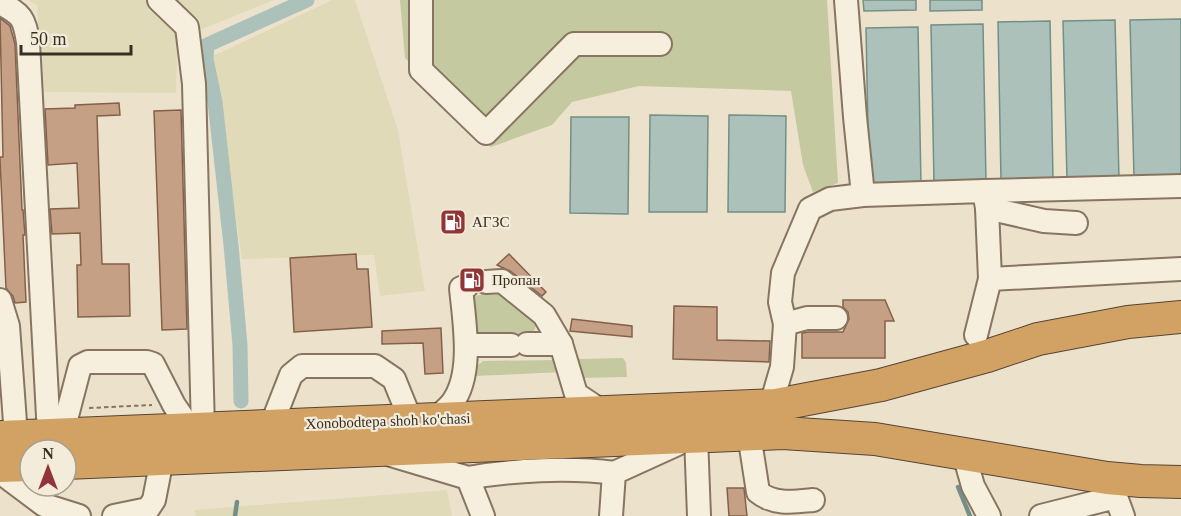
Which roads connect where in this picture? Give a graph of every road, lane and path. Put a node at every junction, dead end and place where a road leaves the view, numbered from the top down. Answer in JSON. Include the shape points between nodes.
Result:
{"nodes":[{"id":1,"x":159,"y":0,"type":"edge"},
{"id":2,"x":420,"y":0,"type":"edge"},
{"id":3,"x":846,"y":0,"type":"edge"},
{"id":4,"x":0,"y":3,"type":"edge"},
{"id":5,"x":660,"y":44,"type":"dead end"},
{"id":6,"x":1181,"y":186,"type":"edge"},
{"id":7,"x":863,"y":195,"type":"junction"},
{"id":8,"x":985,"y":200,"type":"junction"},
{"id":9,"x":1076,"y":224,"type":"dead end"},
{"id":10,"x":1181,"y":269,"type":"edge"},
{"id":11,"x":990,"y":279,"type":"junction"},
{"id":12,"x":0,"y":300,"type":"edge"},
{"id":13,"x":1181,"y":317,"type":"edge"},
{"id":14,"x":836,"y":318,"type":"dead end"},
{"id":15,"x":785,"y":324,"type":"junction"},
{"id":16,"x":976,"y":335,"type":"dead end"},
{"id":17,"x":4,"y":344,"type":"edge"},
{"id":18,"x":561,"y":344,"type":"junction"},
{"id":19,"x":466,"y":345,"type":"junction"},
{"id":20,"x":603,"y":412,"type":"junction"},
{"id":21,"x":777,"y":414,"type":"junction"},
{"id":22,"x":423,"y":420,"type":"junction"},
{"id":23,"x":271,"y":426,"type":"junction"},
{"id":24,"x":197,"y":430,"type":"junction"},
{"id":25,"x":524,"y":430,"type":"junction"},
{"id":26,"x":749,"y":434,"type":"junction"},
{"id":27,"x":695,"y":436,"type":"junction"},
{"id":28,"x":8,"y":437,"type":"edge"},
{"id":29,"x":59,"y":438,"type":"edge"},
{"id":30,"x":61,"y":438,"type":"edge"},
{"id":31,"x":78,"y":445,"type":"edge"},
{"id":32,"x":145,"y":450,"type":"junction"},
{"id":33,"x":372,"y":450,"type":"junction"},
{"id":34,"x":964,"y":454,"type":"junction"},
{"id":35,"x":18,"y":465,"type":"edge"},
{"id":36,"x":0,"y":466,"type":"edge"},
{"id":37,"x":0,"y":472,"type":"edge"},
{"id":38,"x":614,"y":473,"type":"junction"},
{"id":39,"x":468,"y":478,"type":"junction"},
{"id":40,"x":1181,"y":482,"type":"edge"},
{"id":41,"x":813,"y":500,"type":"dead end"},
{"id":42,"x":148,"y":512,"type":"edge"},
{"id":43,"x":79,"y":516,"type":"edge"},
{"id":44,"x":114,"y":516,"type":"edge"},
{"id":45,"x":483,"y":516,"type":"edge"},
{"id":46,"x":612,"y":516,"type":"edge"},
{"id":47,"x":699,"y":516,"type":"edge"},
{"id":48,"x":989,"y":516,"type":"edge"},
{"id":49,"x":1041,"y":516,"type":"edge"},
{"id":50,"x":1123,"y":516,"type":"edge"}],
"edges":[{"from":1,"to":24,"type":"lane","via":[[187,27],[194,84]]},
{"from":2,"to":5,"type":"lane","via":[[421,70],[486,133],[574,44]]},
{"from":3,"to":7,"type":"lane"},
{"from":4,"to":29,"type":"lane","via":[[18,12],[28,42]]},
{"from":6,"to":8,"type":"lane"},
{"from":7,"to":8,"type":"lane"},
{"from":7,"to":15,"type":"lane","via":[[830,199],[810,209],[783,273],[780,302]]},
{"from":8,"to":9,"type":"lane","via":[[1044,222]]},
{"from":8,"to":11,"type":"lane"},
{"from":10,"to":11,"type":"lane"},
{"from":11,"to":16,"type":"lane"},
{"from":12,"to":17,"type":"lane","via":[[8,326]]},
{"from":13,"to":21,"type":"highway","via":[[1128,322],[1038,339]]},
{"from":14,"to":15,"type":"lane","via":[[807,318]]},
{"from":15,"to":21,"type":"lane"},
{"from":17,"to":28,"type":"lane"},
{"from":18,"to":19,"type":"lane"},
{"from":18,"to":19,"type":"lane","via":[[544,315],[502,281],[462,288]]},
{"from":18,"to":20,"type":"lane","via":[[576,394]]},
{"from":19,"to":22,"type":"lane","via":[[461,386],[453,402]]},
{"from":20,"to":21,"type":"highway","name":"Xonobodtepa shoh ko'chasi"},
{"from":20,"to":25,"type":"highway","name":"Xonobodtepa shoh ko'chasi"},
{"from":21,"to":26,"type":"highway","name":"Xonobodtepa shoh ko'chasi"},
{"from":21,"to":34,"type":"highway","via":[[875,439]]},
{"from":22,"to":23,"type":"highway","name":"Xonobodtepa shoh ko'chasi"},
{"from":22,"to":23,"type":"lane","via":[[394,379],[375,366],[302,366],[291,375]]},
{"from":22,"to":25,"type":"highway","name":"Xonobodtepa shoh ko'chasi"},
{"from":23,"to":24,"type":"highway","name":"Xonobodtepa shoh ko'chasi"},
{"from":24,"to":30,"type":"lane","via":[[174,405],[153,364],[88,362],[80,366]]},
{"from":24,"to":32,"type":"highway","name":"Xonobodtepa shoh ko'chasi"},
{"from":25,"to":27,"type":"highway","name":"Xonobodtepa shoh ko'chasi"},
{"from":25,"to":33,"type":"highway","name":"Xonobodtepa shoh ko'chasi"},
{"from":26,"to":27,"type":"highway","name":"Xonobodtepa shoh ko'chasi"},
{"from":26,"to":41,"type":"lane","via":[[758,492],[767,500]]},
{"from":27,"to":38,"type":"lane"},
{"from":27,"to":47,"type":"lane"},
{"from":31,"to":32,"type":"highway","name":"Xonobodtepa shoh ko'chasi"},
{"from":32,"to":33,"type":"highway","name":"Xonobodtepa shoh ko'chasi"},
{"from":32,"to":42,"type":"lane","via":[[154,500]]},
{"from":33,"to":39,"type":"lane"},
{"from":34,"to":40,"type":"highway","via":[[1107,478]]},
{"from":34,"to":48,"type":"lane","via":[[973,486]]},
{"from":35,"to":36,"type":"highway"},
{"from":37,"to":43,"type":"lane","via":[[44,505]]},
{"from":38,"to":39,"type":"lane","via":[[586,469],[494,473]]},
{"from":38,"to":46,"type":"lane"},
{"from":39,"to":45,"type":"lane"},
{"from":42,"to":44,"type":"lane"},
{"from":49,"to":50,"type":"lane","via":[[1116,497]]}]}
